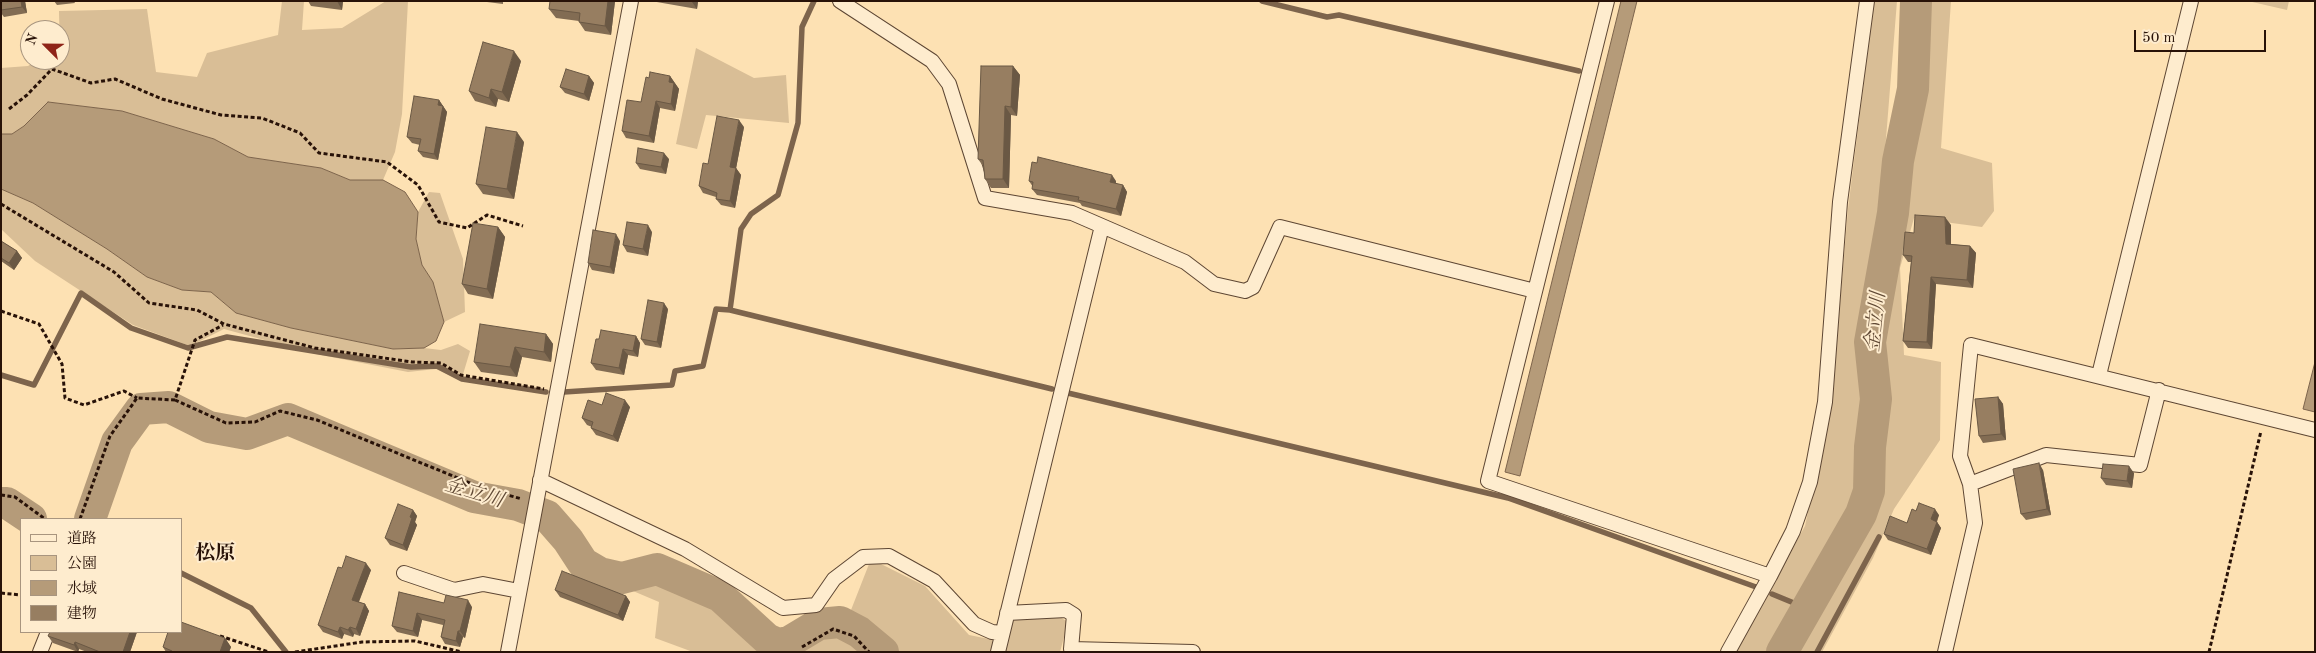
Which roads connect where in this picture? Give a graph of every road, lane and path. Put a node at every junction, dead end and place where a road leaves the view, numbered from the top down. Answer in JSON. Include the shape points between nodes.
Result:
{"nodes":[{"id":1,"x":632,"y":1,"type":"edge"},
{"id":2,"x":840,"y":1,"type":"edge"},
{"id":3,"x":1607,"y":1,"type":"edge"},
{"id":4,"x":1868,"y":1,"type":"edge"},
{"id":5,"x":2191,"y":1,"type":"edge"},
{"id":6,"x":9,"y":109,"type":"dead end"},
{"id":7,"x":1,"y":204,"type":"edge"},
{"id":8,"x":523,"y":226,"type":"dead end"},
{"id":9,"x":1102,"y":226,"type":"junction"},
{"id":10,"x":1535,"y":291,"type":"junction"},
{"id":11,"x":1,"y":311,"type":"edge"},
{"id":12,"x":224,"y":324,"type":"junction"},
{"id":13,"x":2099,"y":375,"type":"junction"},
{"id":14,"x":2159,"y":390,"type":"junction"},
{"id":15,"x":557,"y":391,"type":"junction"},
{"id":16,"x":137,"y":398,"type":"junction"},
{"id":17,"x":175,"y":400,"type":"junction"},
{"id":18,"x":2264,"y":417,"type":"junction"},
{"id":19,"x":2315,"y":430,"type":"edge"},
{"id":20,"x":540,"y":480,"type":"junction"},
{"id":21,"x":1970,"y":484,"type":"junction"},
{"id":22,"x":1,"y":495,"type":"edge"},
{"id":23,"x":537,"y":496,"type":"junction"},
{"id":24,"x":44,"y":518,"type":"edge"},
{"id":25,"x":80,"y":518,"type":"edge"},
{"id":26,"x":404,"y":573,"type":"dead end"},
{"id":27,"x":1770,"y":576,"type":"junction"},
{"id":28,"x":519,"y":591,"type":"junction"},
{"id":29,"x":1,"y":593,"type":"edge"},
{"id":30,"x":20,"y":595,"type":"edge"},
{"id":31,"x":1007,"y":612,"type":"junction"},
{"id":32,"x":48,"y":633,"type":"edge"},
{"id":33,"x":1002,"y":633,"type":"junction"},
{"id":34,"x":216,"y":635,"type":"edge"},
{"id":35,"x":802,"y":647,"type":"dead end"},
{"id":36,"x":40,"y":652,"type":"edge"},
{"id":37,"x":269,"y":652,"type":"edge"},
{"id":38,"x":295,"y":652,"type":"edge"},
{"id":39,"x":462,"y":652,"type":"edge"},
{"id":40,"x":508,"y":652,"type":"edge"},
{"id":41,"x":869,"y":652,"type":"edge"},
{"id":42,"x":998,"y":652,"type":"edge"},
{"id":43,"x":1193,"y":652,"type":"edge"},
{"id":44,"x":1728,"y":652,"type":"edge"},
{"id":45,"x":1945,"y":652,"type":"edge"},
{"id":46,"x":2208,"y":652,"type":"edge"}],
"edges":[{"from":1,"to":15,"type":"street"},
{"from":2,"to":9,"type":"street","via":[[932,61],[949,84],[985,198],[1072,213]]},
{"from":3,"to":10,"type":"street"},
{"from":4,"to":27,"type":"street","via":[[1840,202],[1825,402],[1810,482],[1793,531]]},
{"from":5,"to":13,"type":"street"},
{"from":6,"to":8,"type":"path","via":[[52,69],[92,83],[115,79],[162,99],[221,115],[262,118],[300,133],[319,153],[387,162],[418,185],[440,222],[467,228],[487,215]]},
{"from":7,"to":12,"type":"path","via":[[114,272],[150,303],[197,310]]},
{"from":9,"to":10,"type":"street","via":[[1185,262],[1214,284],[1245,291],[1254,286],[1280,227]]},
{"from":9,"to":31,"type":"street"},
{"from":10,"to":27,"type":"street","via":[[1488,481]]},
{"from":11,"to":16,"type":"path","via":[[38,324],[62,364],[65,398],[84,406],[124,391]]},
{"from":12,"to":15,"type":"path","via":[[316,348],[412,362],[441,362],[461,375]]},
{"from":12,"to":17,"type":"path","via":[[194,340]]},
{"from":13,"to":14,"type":"street"},
{"from":13,"to":21,"type":"street","via":[[1971,344],[1960,456]]},
{"from":14,"to":18,"type":"street"},
{"from":14,"to":21,"type":"street","via":[[2140,465],[2046,455]]},
{"from":15,"to":20,"type":"street"},
{"from":16,"to":17,"type":"path"},
{"from":16,"to":25,"type":"path","via":[[110,436]]},
{"from":17,"to":23,"type":"path","via":[[226,423],[255,422],[280,410],[317,420],[482,488],[526,500]]},
{"from":18,"to":19,"type":"street"},
{"from":18,"to":46,"type":"path"},
{"from":20,"to":23,"type":"street"},
{"from":20,"to":33,"type":"street","via":[[685,549],[783,608],[816,605],[834,579],[863,557],[889,556],[934,581],[974,624]]},
{"from":21,"to":45,"type":"street","via":[[1975,523]]},
{"from":22,"to":24,"type":"path","via":[[15,497]]},
{"from":23,"to":28,"type":"street"},
{"from":26,"to":28,"type":"street","via":[[454,590],[483,584]]},
{"from":27,"to":44,"type":"street"},
{"from":28,"to":40,"type":"street"},
{"from":29,"to":30,"type":"path"},
{"from":31,"to":33,"type":"street"},
{"from":31,"to":43,"type":"street","via":[[1066,610],[1074,615],[1071,649]]},
{"from":32,"to":36,"type":"street"},
{"from":33,"to":42,"type":"street"},
{"from":34,"to":37,"type":"path"},
{"from":35,"to":41,"type":"path","via":[[833,629],[854,636]]},
{"from":38,"to":39,"type":"path","via":[[362,642],[414,641]]}]}
